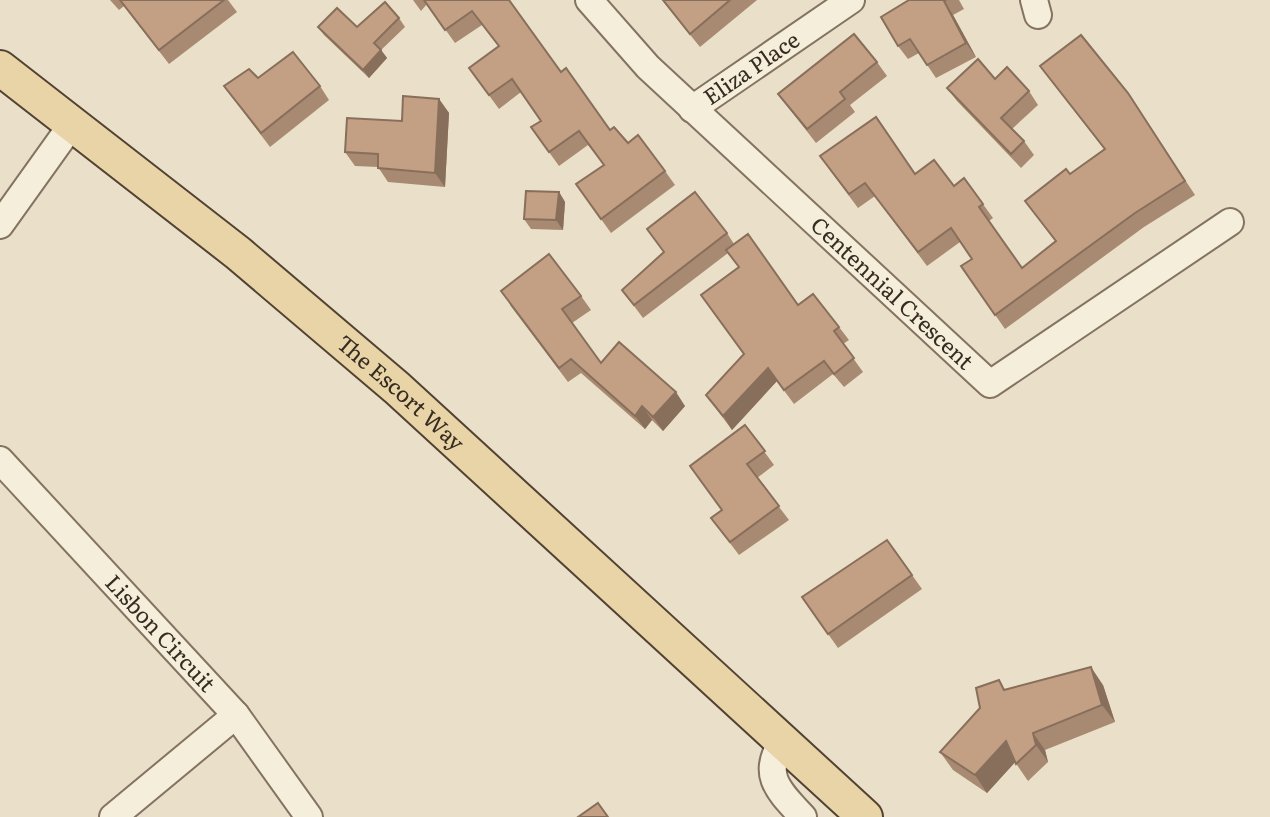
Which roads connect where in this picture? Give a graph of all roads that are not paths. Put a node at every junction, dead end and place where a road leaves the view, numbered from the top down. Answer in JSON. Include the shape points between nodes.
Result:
{"nodes":[{"id":1,"x":589,"y":0,"type":"edge"},
{"id":2,"x":851,"y":0,"type":"edge"},
{"id":3,"x":0,"y":68,"type":"edge"},
{"id":4,"x":692,"y":109,"type":"junction"},
{"id":5,"x":73,"y":123,"type":"junction"},
{"id":6,"x":1230,"y":222,"type":"dead end"},
{"id":7,"x":0,"y":225,"type":"edge"},
{"id":8,"x":0,"y":460,"type":"edge"},
{"id":9,"x":236,"y":715,"type":"junction"},
{"id":10,"x":783,"y":741,"type":"junction"},
{"id":11,"x":113,"y":817,"type":"edge"},
{"id":12,"x":309,"y":817,"type":"edge"},
{"id":13,"x":803,"y":817,"type":"edge"},
{"id":14,"x":865,"y":817,"type":"edge"}],
"edges":[{"from":1,"to":4,"type":"street","name":"Centennial Crescent"},
{"from":2,"to":4,"type":"street","name":"Eliza Place"},
{"from":3,"to":5,"type":"main road","name":"The Escort Way"},
{"from":4,"to":6,"type":"street","name":"Centennial Crescent","via":[[990,384]]},
{"from":5,"to":7,"type":"street"},
{"from":5,"to":10,"type":"main road","name":"The Escort Way","via":[[397,388]]},
{"from":8,"to":9,"type":"street","name":"Lisbon Circuit"},
{"from":9,"to":11,"type":"street"},
{"from":9,"to":12,"type":"street","name":"Lisbon Circuit"},
{"from":10,"to":13,"type":"street","via":[[772,757],[772,774]]},
{"from":10,"to":14,"type":"main road","name":"The Escort Way"}]}
